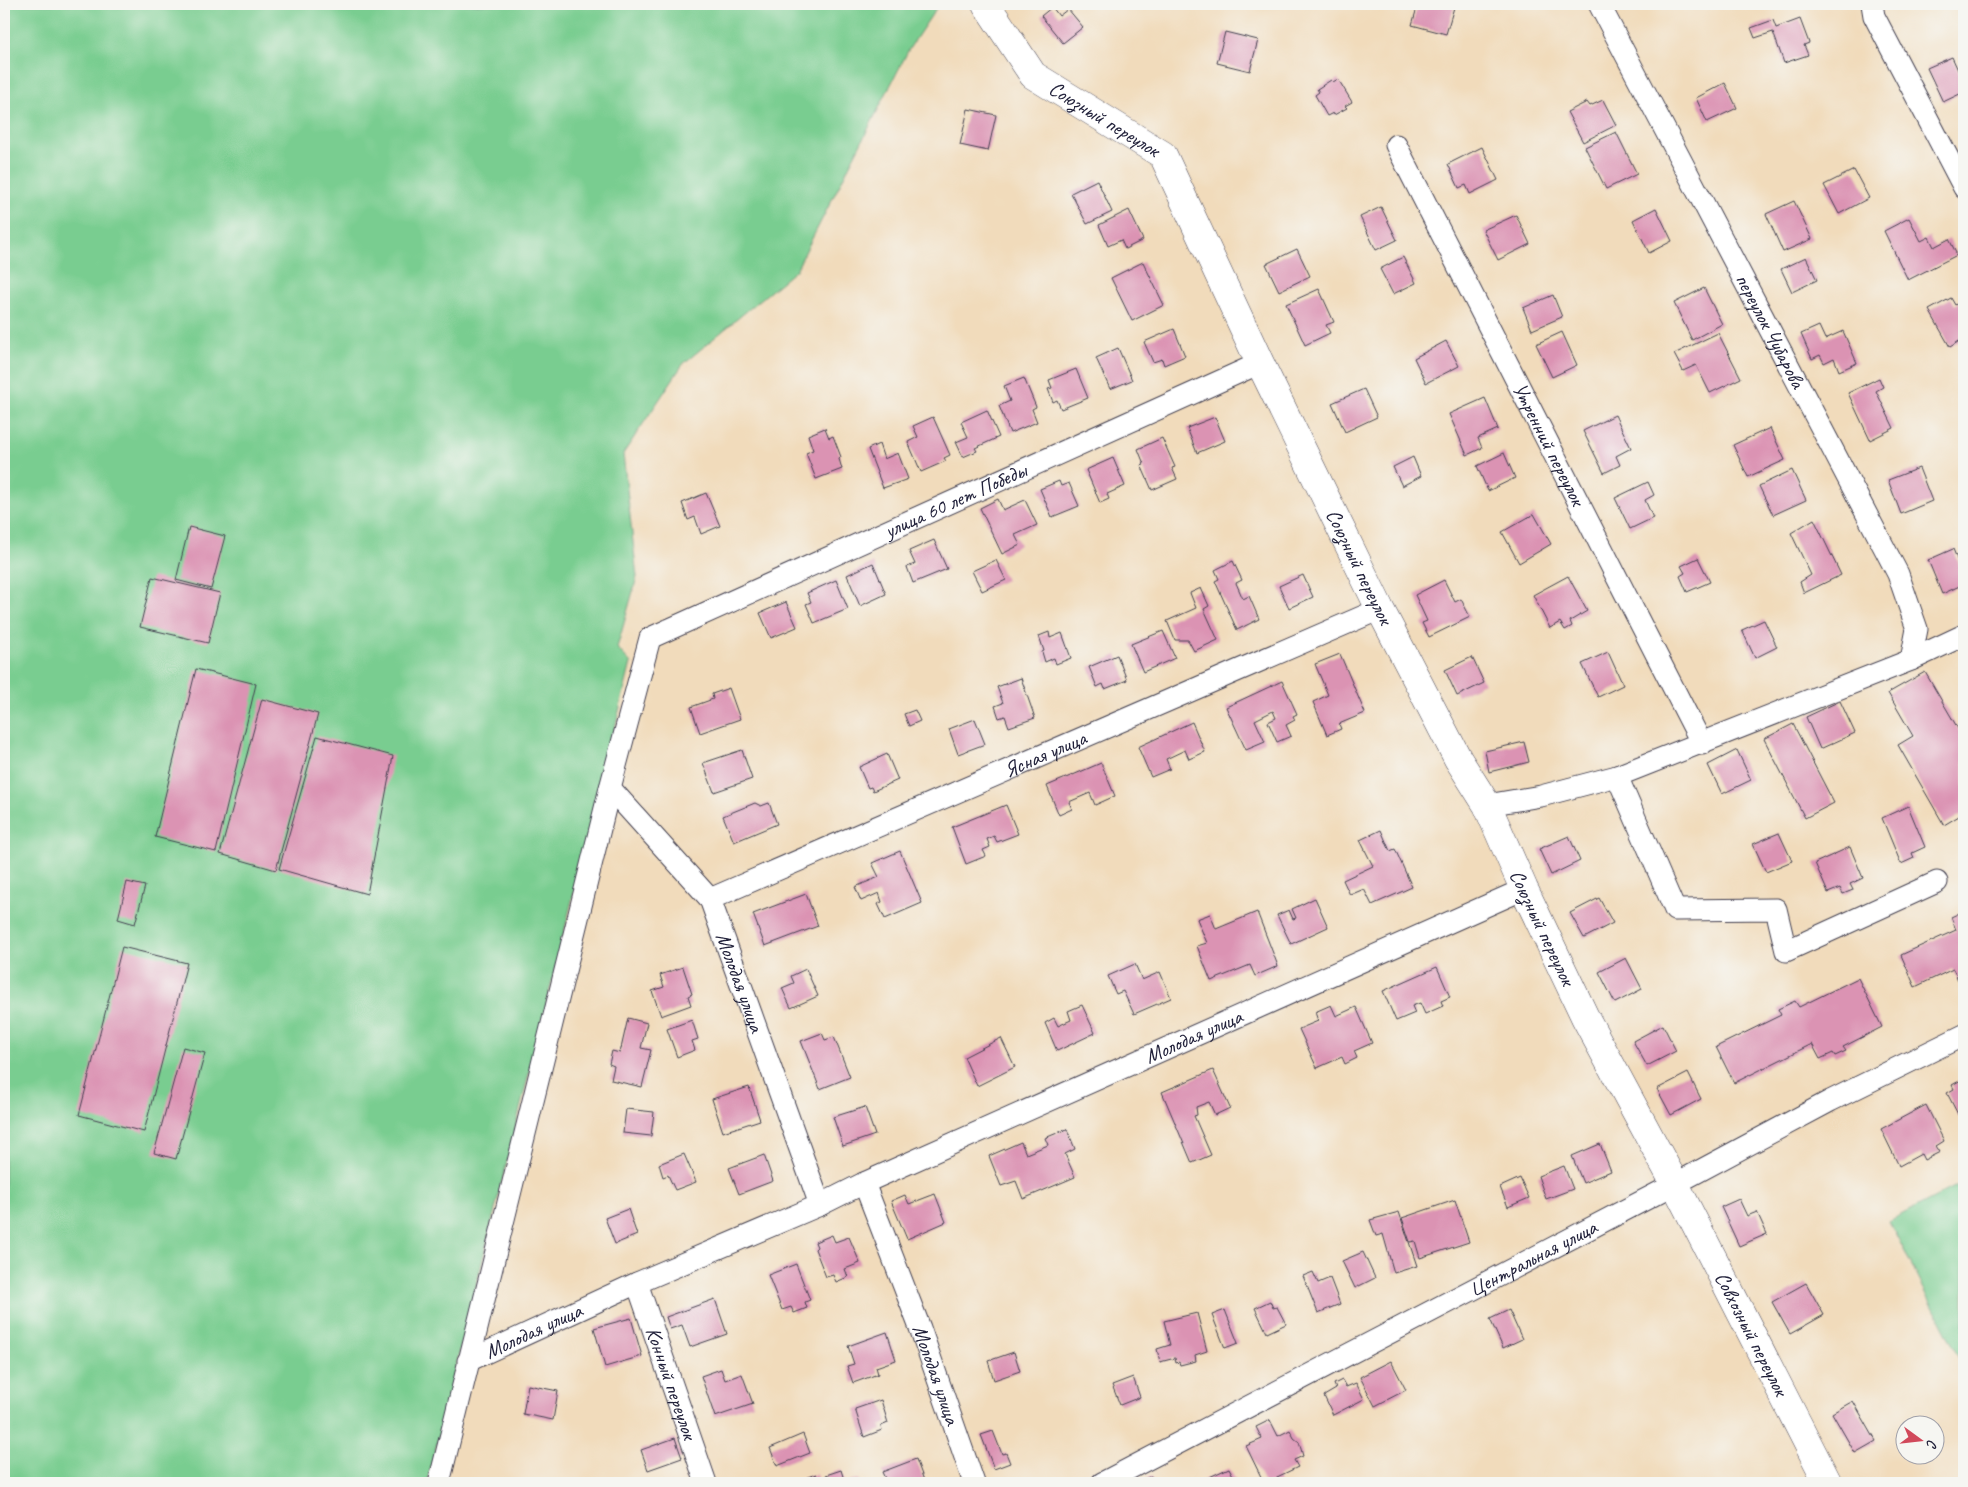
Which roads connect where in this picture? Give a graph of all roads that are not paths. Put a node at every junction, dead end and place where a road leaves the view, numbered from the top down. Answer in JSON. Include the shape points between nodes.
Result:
{"nodes":[{"id":1,"x":986,"y":4,"type":"edge"},
{"id":2,"x":1872,"y":4,"type":"edge"},
{"id":3,"x":1600,"y":6,"type":"edge"},
{"id":4,"x":1396,"y":145,"type":"dead end"},
{"id":5,"x":1964,"y":188,"type":"edge"},
{"id":6,"x":1260,"y":363,"type":"junction"},
{"id":7,"x":1380,"y":610,"type":"junction"},
{"id":8,"x":1964,"y":636,"type":"edge"},
{"id":9,"x":1911,"y":660,"type":"junction"},
{"id":10,"x":1702,"y":744,"type":"junction"},
{"id":11,"x":1618,"y":776,"type":"junction"},
{"id":12,"x":610,"y":788,"type":"junction"},
{"id":13,"x":1487,"y":805,"type":"junction"},
{"id":14,"x":1938,"y":882,"type":"dead end"},
{"id":15,"x":1524,"y":889,"type":"junction"},
{"id":16,"x":710,"y":899,"type":"junction"},
{"id":17,"x":1964,"y":1035,"type":"edge"},
{"id":18,"x":864,"y":1183,"type":"junction"},
{"id":19,"x":1675,"y":1184,"type":"junction"},
{"id":20,"x":820,"y":1206,"type":"junction"},
{"id":21,"x":637,"y":1283,"type":"junction"},
{"id":22,"x":468,"y":1361,"type":"junction"},
{"id":23,"x":439,"y":1483,"type":"edge"},
{"id":24,"x":706,"y":1483,"type":"edge"},
{"id":25,"x":974,"y":1483,"type":"edge"},
{"id":26,"x":1102,"y":1483,"type":"edge"},
{"id":27,"x":1828,"y":1483,"type":"edge"}],
"edges":[{"from":1,"to":6,"type":"street","name":"Союзный переулок","via":[[1033,75],[1163,155]]},
{"from":2,"to":5,"type":"street","via":[[1874,16]]},
{"from":3,"to":9,"type":"street","name":"переулок Чубарова","via":[[1898,574],[1917,629]]},
{"from":4,"to":10,"type":"street","name":"Утренний переулок"},
{"from":6,"to":7,"type":"street","name":"Союзный переулок"},
{"from":6,"to":12,"type":"street","name":"улица 60 лет Победы","via":[[650,638]]},
{"from":7,"to":13,"type":"street","name":"Союзный переулок","via":[[1458,759]]},
{"from":7,"to":16,"type":"street","name":"Ясная улица"},
{"from":8,"to":9,"type":"street"},
{"from":9,"to":10,"type":"street"},
{"from":10,"to":11,"type":"street"},
{"from":11,"to":13,"type":"street","via":[[1541,796]]},
{"from":11,"to":14,"type":"street","via":[[1675,910],[1776,909],[1786,951]]},
{"from":12,"to":16,"type":"street","name":"Молодая улица"},
{"from":12,"to":22,"type":"street"},
{"from":13,"to":15,"type":"street","name":"Союзный переулок"},
{"from":15,"to":18,"type":"street","name":"Молодая улица"},
{"from":15,"to":19,"type":"street","name":"Союзный переулок","via":[[1585,1017]]},
{"from":16,"to":20,"type":"street","name":"Молодая улица"},
{"from":17,"to":19,"type":"street","name":"Центральная улица","via":[[1830,1101]]},
{"from":18,"to":20,"type":"street","name":"Молодая улица"},
{"from":18,"to":25,"type":"street","name":"Молодая улица","via":[[920,1328]]},
{"from":19,"to":26,"type":"street","name":"Центральная улица"},
{"from":19,"to":27,"type":"street","name":"Совхозный переулок"},
{"from":20,"to":21,"type":"street","name":"Молодая улица"},
{"from":21,"to":22,"type":"street","name":"Молодая улица"},
{"from":21,"to":24,"type":"street","name":"Конный переулок"},
{"from":22,"to":23,"type":"street"}]}
